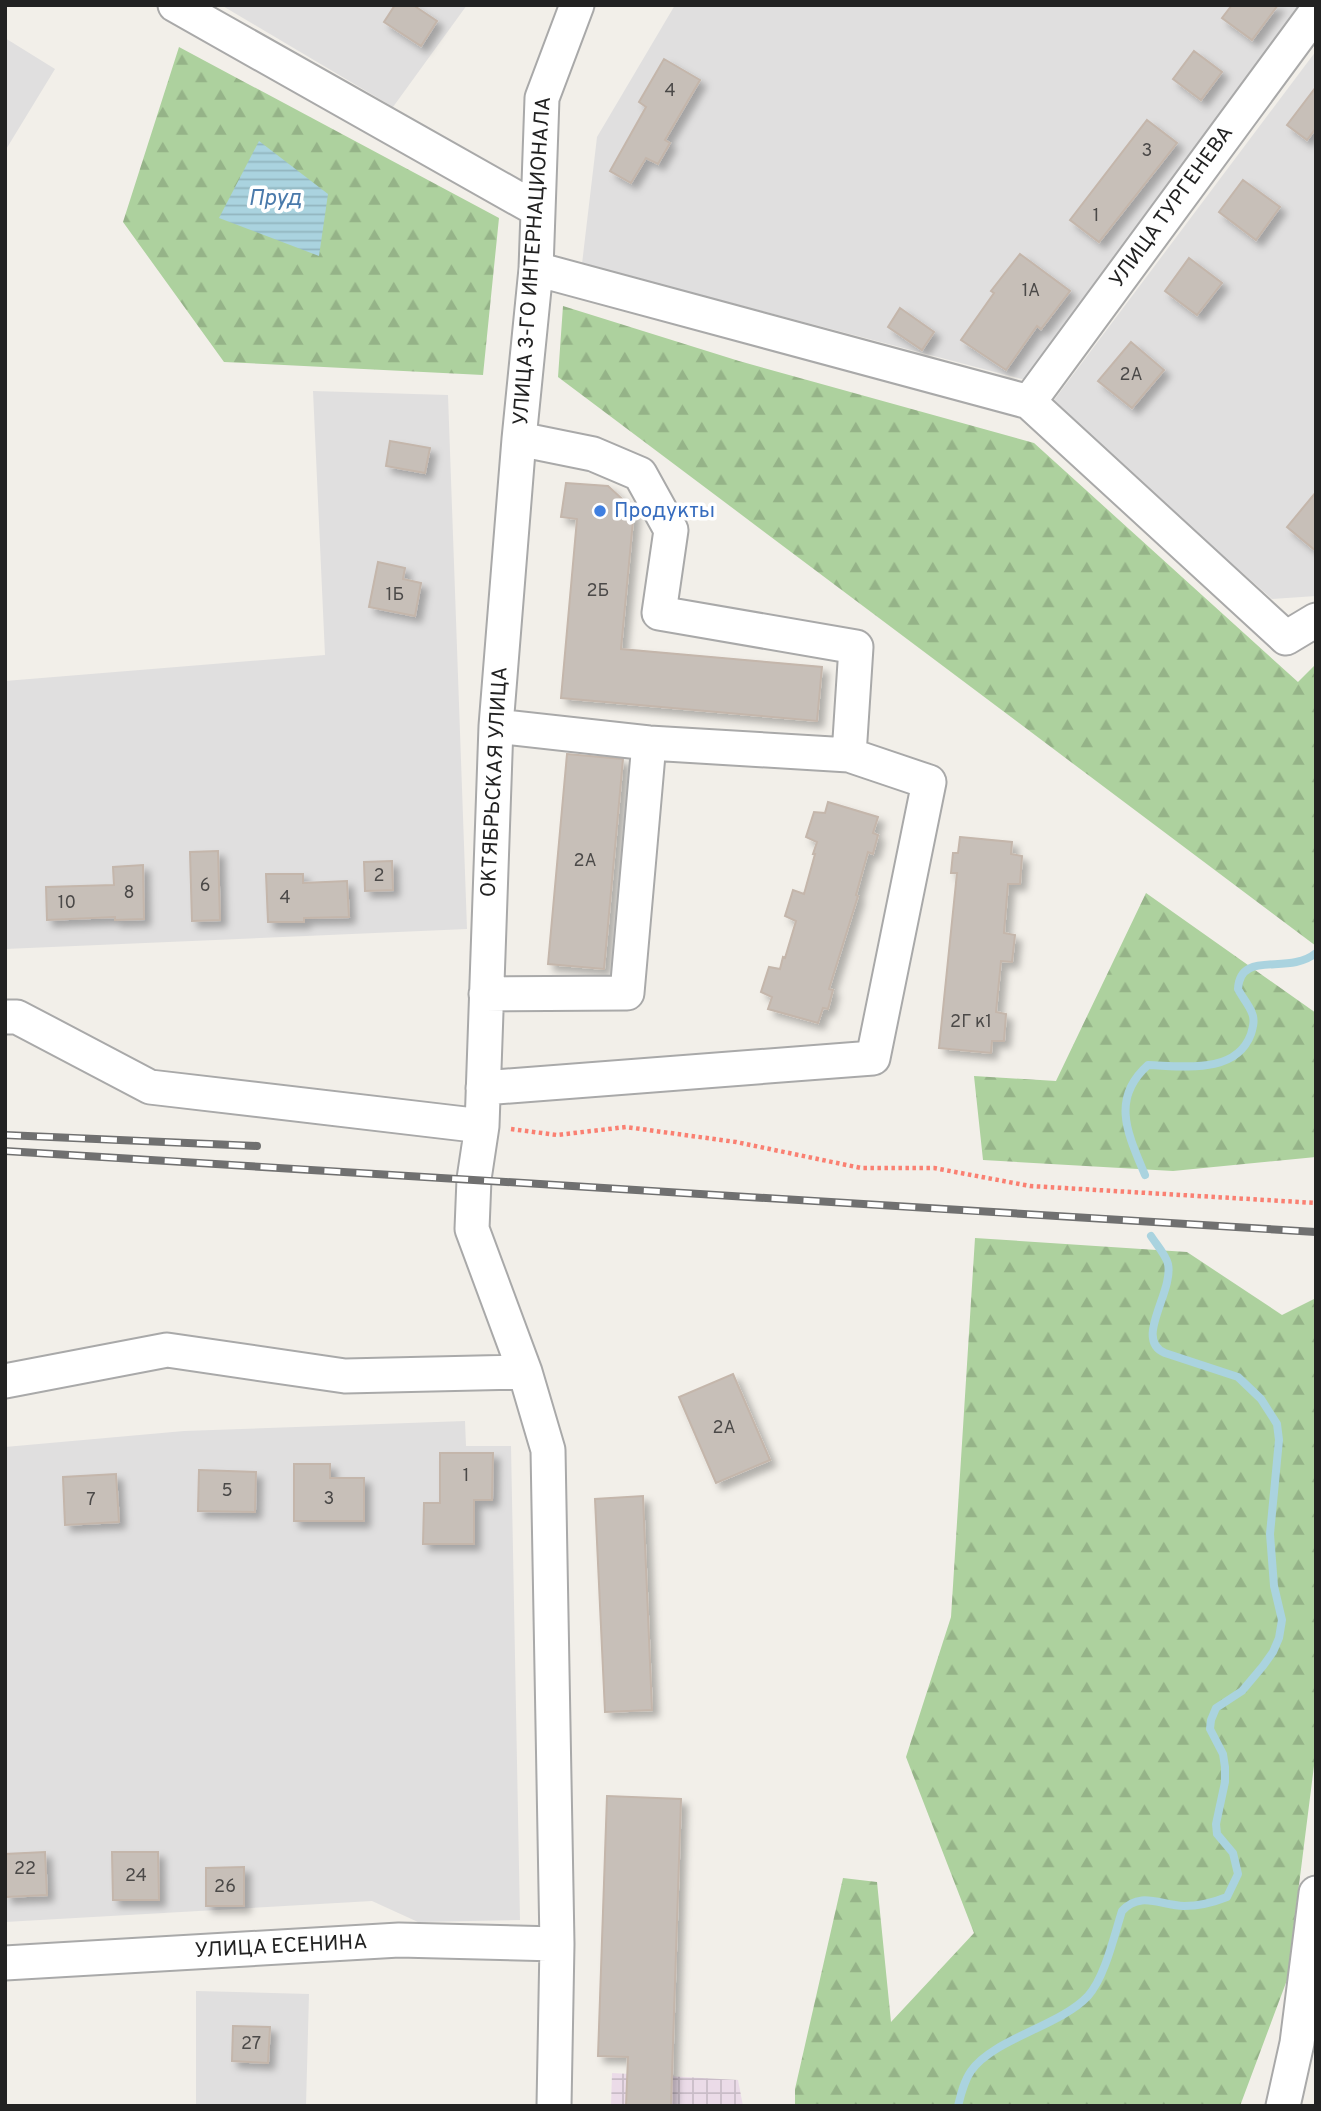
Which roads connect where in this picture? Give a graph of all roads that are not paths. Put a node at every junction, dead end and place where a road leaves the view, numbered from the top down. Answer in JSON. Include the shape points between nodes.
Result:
{"nodes":[{"id":1,"x":175,"y":5,"type":"edge"},
{"id":2,"x":577,"y":5,"type":"edge"},
{"id":3,"x":1316,"y":12,"type":"edge"},
{"id":4,"x":538,"y":210,"type":"junction"},
{"id":5,"x":536,"y":270,"type":"junction"},
{"id":6,"x":1029,"y":402,"type":"junction"},
{"id":7,"x":519,"y":439,"type":"junction"},
{"id":8,"x":1316,"y":620,"type":"edge"},
{"id":9,"x":496,"y":726,"type":"junction"},
{"id":10,"x":649,"y":743,"type":"junction"},
{"id":11,"x":849,"y":755,"type":"junction"},
{"id":12,"x":486,"y":994,"type":"junction"},
{"id":13,"x":5,"y":1017,"type":"edge"},
{"id":14,"x":483,"y":1088,"type":"junction"},
{"id":15,"x":482,"y":1126,"type":"junction"},
{"id":16,"x":525,"y":1372,"type":"junction"},
{"id":17,"x":5,"y":1381,"type":"edge"},
{"id":18,"x":1316,"y":1893,"type":"edge"},
{"id":19,"x":557,"y":1944,"type":"junction"},
{"id":20,"x":5,"y":1964,"type":"edge"},
{"id":21,"x":554,"y":2106,"type":"edge"},
{"id":22,"x":1283,"y":2106,"type":"edge"}],
"edges":[{"from":1,"to":4,"type":"street"},
{"from":2,"to":4,"type":"street","name":"УЛИЦА 3-ГО ИНТЕРНАЦИОНАЛА","via":[[542,99]]},
{"from":3,"to":6,"type":"street","name":"УЛИЦА ТУРГЕНЕВА"},
{"from":4,"to":5,"type":"street","name":"УЛИЦА 3-ГО ИНТЕРНАЦИОНАЛА"},
{"from":5,"to":6,"type":"street"},
{"from":5,"to":7,"type":"street","name":"УЛИЦА 3-ГО ИНТЕРНАЦИОНАЛА"},
{"from":6,"to":8,"type":"street","via":[[1286,638]]},
{"from":7,"to":9,"type":"street","name":"ОКТЯБРЬСКАЯ УЛИЦА"},
{"from":7,"to":11,"type":"street","via":[[593,454],[640,474],[671,530],[659,613],[856,647]]},
{"from":9,"to":10,"type":"street"},
{"from":9,"to":12,"type":"street","name":"ОКТЯБРЬСКАЯ УЛИЦА"},
{"from":10,"to":11,"type":"street"},
{"from":10,"to":12,"type":"street","via":[[627,993]]},
{"from":11,"to":14,"type":"street","via":[[929,782],[873,1058]]},
{"from":12,"to":14,"type":"street","name":"ОКТЯБРЬСКАЯ УЛИЦА"},
{"from":13,"to":15,"type":"street","via":[[18,1017],[150,1087]]},
{"from":14,"to":15,"type":"street","name":"ОКТЯБРЬСКАЯ УЛИЦА"},
{"from":15,"to":16,"type":"street","name":"ОКТЯБРЬСКАЯ УЛИЦА","via":[[472,1228]]},
{"from":16,"to":17,"type":"street","via":[[345,1376],[167,1350]]},
{"from":16,"to":19,"type":"street","name":"ОКТЯБРЬСКАЯ УЛИЦА","via":[[548,1450]]},
{"from":18,"to":22,"type":"street","via":[[1297,2043]]},
{"from":19,"to":20,"type":"street","name":"УЛИЦА ЕСЕНИНА","via":[[399,1940]]},
{"from":19,"to":21,"type":"street","name":"ОКТЯБРЬСКАЯ УЛИЦА"}]}
